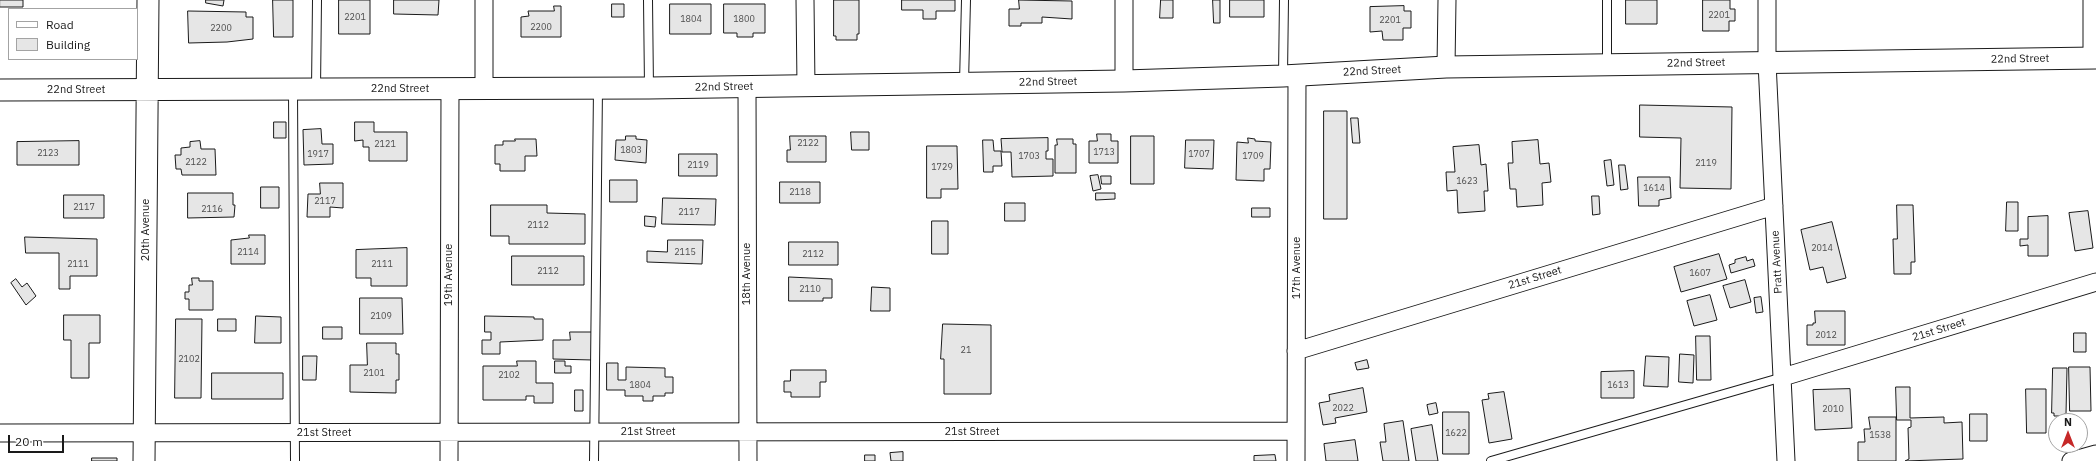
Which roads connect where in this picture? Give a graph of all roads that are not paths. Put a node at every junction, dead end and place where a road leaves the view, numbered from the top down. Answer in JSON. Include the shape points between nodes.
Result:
{"nodes":[{"id":1,"x":148,"y":0,"type":"edge"},
{"id":2,"x":317,"y":0,"type":"edge"},
{"id":3,"x":484,"y":0,"type":"edge"},
{"id":4,"x":648,"y":0,"type":"edge"},
{"id":5,"x":805,"y":0,"type":"edge"},
{"id":6,"x":966,"y":0,"type":"edge"},
{"id":7,"x":1124,"y":0,"type":"edge"},
{"id":8,"x":1284,"y":0,"type":"edge"},
{"id":9,"x":1447,"y":0,"type":"edge"},
{"id":10,"x":1607,"y":0,"type":"edge"},
{"id":11,"x":1767,"y":0,"type":"edge"},
{"id":12,"x":2092,"y":0,"type":"edge"},
{"id":13,"x":2094,"y":58,"type":"edge"},
{"id":14,"x":1767,"y":62,"type":"junction"},
{"id":15,"x":1607,"y":65,"type":"junction"},
{"id":16,"x":1446,"y":67,"type":"junction"},
{"id":17,"x":1290,"y":76,"type":"junction"},
{"id":18,"x":1124,"y":81,"type":"junction"},
{"id":19,"x":964,"y":84,"type":"junction"},
{"id":20,"x":806,"y":86,"type":"junction"},
{"id":21,"x":747,"y":87,"type":"junction"},
{"id":22,"x":598,"y":88,"type":"junction"},
{"id":23,"x":649,"y":88,"type":"junction"},
{"id":24,"x":147,"y":89,"type":"junction"},
{"id":25,"x":293,"y":89,"type":"junction"},
{"id":26,"x":316,"y":89,"type":"junction"},
{"id":27,"x":450,"y":89,"type":"junction"},
{"id":28,"x":484,"y":89,"type":"junction"},
{"id":29,"x":0,"y":90,"type":"edge"},
{"id":30,"x":1774,"y":206,"type":"junction"},
{"id":31,"x":2096,"y":282,"type":"edge"},
{"id":32,"x":1296,"y":351,"type":"junction"},
{"id":33,"x":1783,"y":377,"type":"junction"},
{"id":34,"x":1296,"y":431,"type":"junction"},
{"id":35,"x":594,"y":432,"type":"junction"},
{"id":36,"x":748,"y":432,"type":"junction"},
{"id":37,"x":144,"y":433,"type":"junction"},
{"id":38,"x":296,"y":433,"type":"junction"},
{"id":39,"x":449,"y":433,"type":"junction"},
{"id":40,"x":0,"y":434,"type":"edge"},
{"id":41,"x":2096,"y":454,"type":"edge"},
{"id":42,"x":144,"y":461,"type":"edge"},
{"id":43,"x":295,"y":461,"type":"edge"},
{"id":44,"x":449,"y":461,"type":"edge"},
{"id":45,"x":594,"y":461,"type":"edge"},
{"id":46,"x":748,"y":461,"type":"edge"},
{"id":47,"x":1296,"y":461,"type":"edge"},
{"id":48,"x":1491,"y":461,"type":"edge"},
{"id":49,"x":1786,"y":461,"type":"edge"},
{"id":50,"x":2071,"y":461,"type":"edge"}],
"edges":[{"from":1,"to":24,"type":"street","name":"20th Avenue"},
{"from":2,"to":26,"type":"lane"},
{"from":3,"to":28,"type":"street"},
{"from":4,"to":23,"type":"lane"},
{"from":5,"to":20,"type":"street"},
{"from":6,"to":19,"type":"lane"},
{"from":7,"to":18,"type":"street"},
{"from":8,"to":17,"type":"lane"},
{"from":9,"to":16,"type":"street"},
{"from":10,"to":15,"type":"lane"},
{"from":11,"to":14,"type":"street","name":"Pratt Avenue"},
{"from":12,"to":13,"type":"street"},
{"from":13,"to":14,"type":"street","name":"22nd Street"},
{"from":14,"to":15,"type":"street","name":"22nd Street"},
{"from":14,"to":30,"type":"street","name":"Pratt Avenue"},
{"from":15,"to":16,"type":"street","name":"22nd Street"},
{"from":16,"to":17,"type":"street","name":"22nd Street"},
{"from":17,"to":18,"type":"street","name":"22nd Street"},
{"from":17,"to":32,"type":"street","name":"17th Avenue"},
{"from":18,"to":19,"type":"street","name":"22nd Street"},
{"from":19,"to":20,"type":"street","name":"22nd Street"},
{"from":20,"to":21,"type":"street","name":"22nd Street"},
{"from":21,"to":23,"type":"street","name":"22nd Street"},
{"from":21,"to":36,"type":"street","name":"18th Avenue"},
{"from":22,"to":23,"type":"street","name":"22nd Street"},
{"from":22,"to":28,"type":"street","name":"22nd Street"},
{"from":22,"to":35,"type":"lane"},
{"from":24,"to":25,"type":"street","name":"22nd Street"},
{"from":24,"to":29,"type":"street","name":"22nd Street"},
{"from":24,"to":37,"type":"street","name":"20th Avenue"},
{"from":25,"to":26,"type":"street","name":"22nd Street"},
{"from":25,"to":38,"type":"lane"},
{"from":26,"to":27,"type":"street","name":"22nd Street"},
{"from":27,"to":28,"type":"street","name":"22nd Street"},
{"from":27,"to":39,"type":"street","name":"19th Avenue"},
{"from":30,"to":32,"type":"street","name":"21st Street"},
{"from":30,"to":33,"type":"street","name":"Pratt Avenue"},
{"from":31,"to":33,"type":"street","name":"21st Street"},
{"from":32,"to":34,"type":"street","name":"17th Avenue"},
{"from":33,"to":48,"type":"lane"},
{"from":33,"to":49,"type":"street","name":"Pratt Avenue"},
{"from":34,"to":36,"type":"street","name":"21st Street"},
{"from":34,"to":47,"type":"street","name":"17th Avenue"},
{"from":35,"to":36,"type":"street","name":"21st Street"},
{"from":35,"to":39,"type":"street","name":"21st Street"},
{"from":35,"to":45,"type":"lane"},
{"from":36,"to":46,"type":"street","name":"18th Avenue"},
{"from":37,"to":38,"type":"street","name":"21st Street"},
{"from":37,"to":40,"type":"street","name":"21st Street"},
{"from":37,"to":42,"type":"street","name":"20th Avenue"},
{"from":38,"to":39,"type":"street","name":"21st Street"},
{"from":38,"to":43,"type":"lane"},
{"from":39,"to":44,"type":"street","name":"19th Avenue"},
{"from":41,"to":50,"type":"street"}]}
